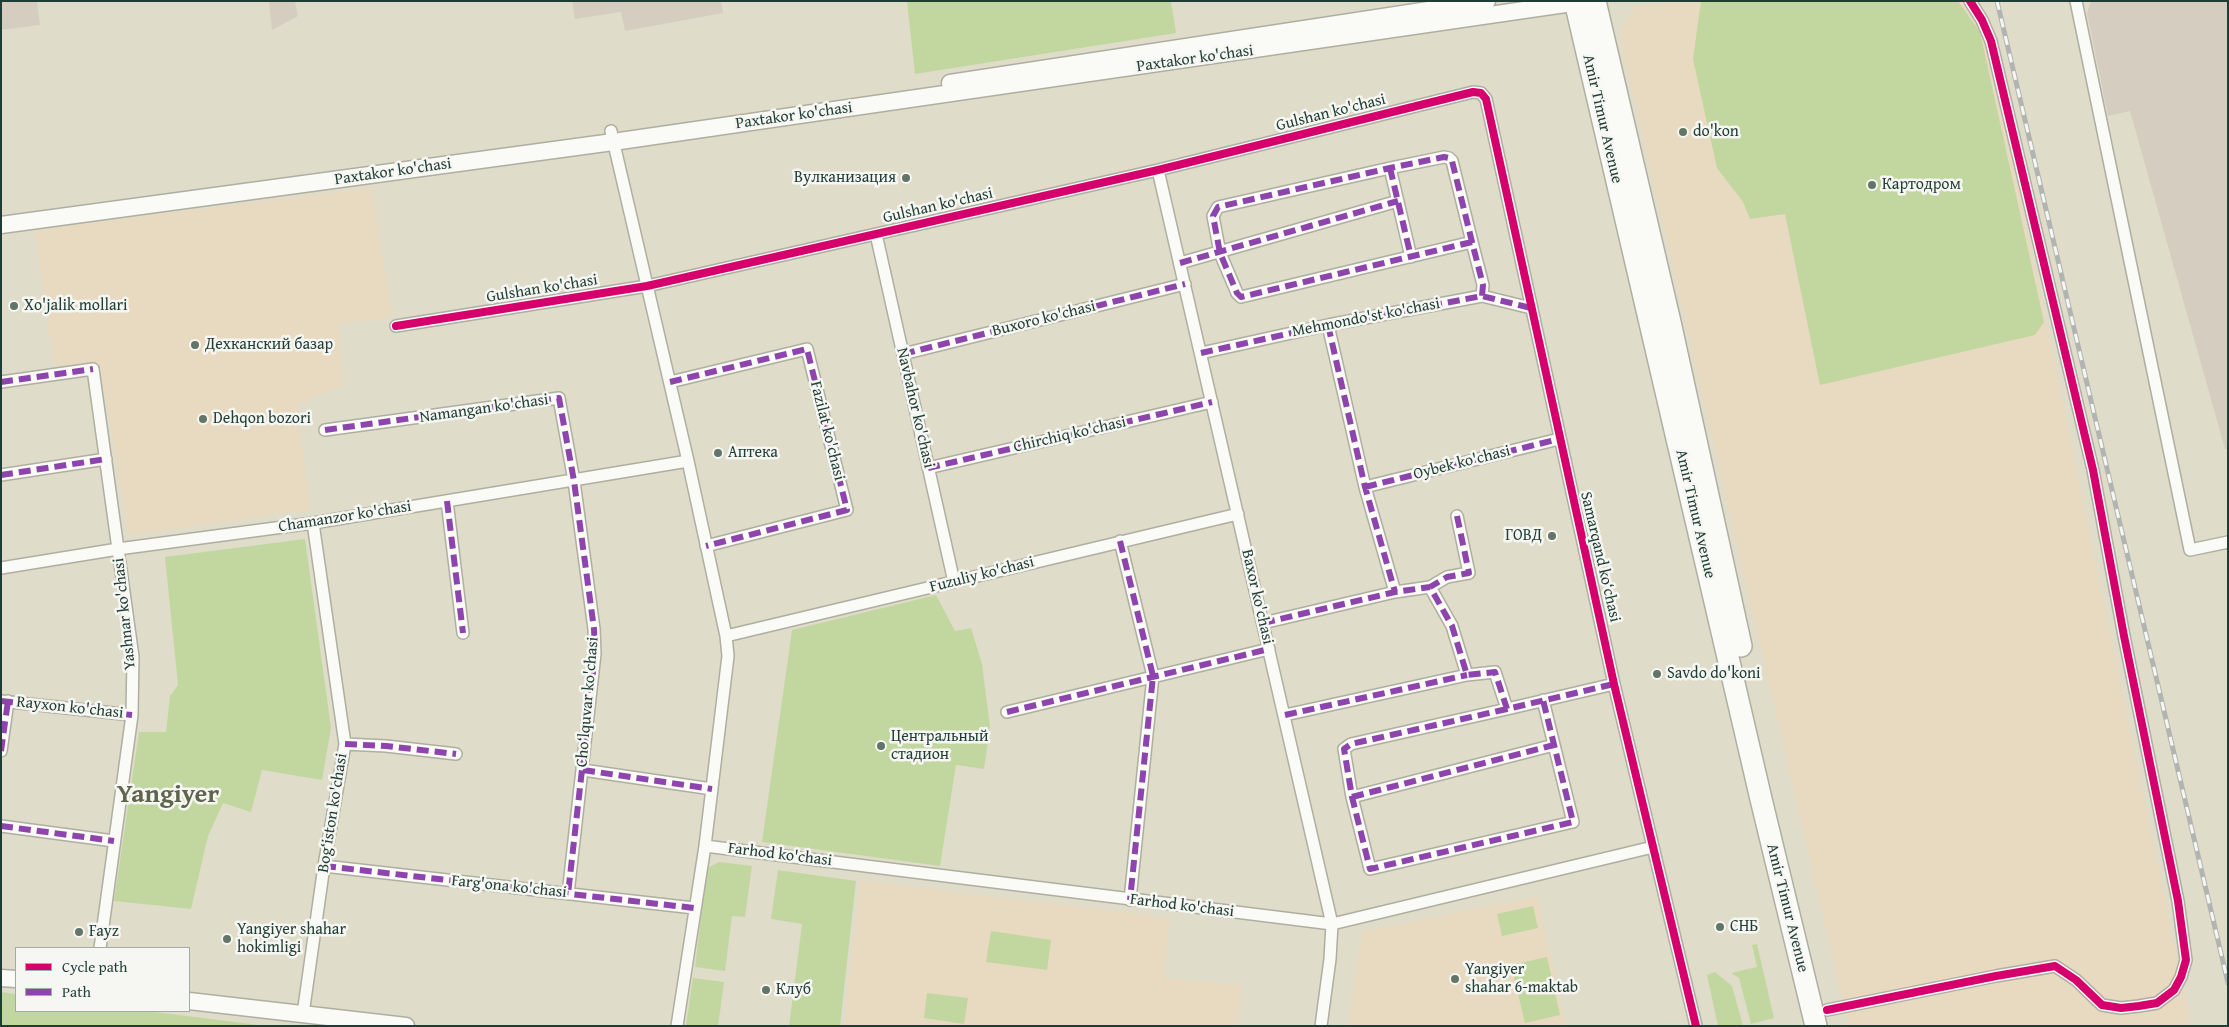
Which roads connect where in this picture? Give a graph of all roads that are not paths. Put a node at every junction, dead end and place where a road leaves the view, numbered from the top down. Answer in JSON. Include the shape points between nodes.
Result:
{"nodes":[{"id":1,"x":1487,"y":1,"type":"edge"},
{"id":2,"x":1970,"y":1,"type":"edge"},
{"id":3,"x":2076,"y":1,"type":"edge"},
{"id":4,"x":1583,"y":2,"type":"edge"},
{"id":5,"x":1481,"y":94,"type":"joint"},
{"id":6,"x":612,"y":137,"type":"junction"},
{"id":7,"x":1390,"y":168,"type":"junction"},
{"id":8,"x":1158,"y":170,"type":"junction"},
{"id":9,"x":1398,"y":201,"type":"junction"},
{"id":10,"x":1,"y":216,"type":"edge"},
{"id":11,"x":1,"y":225,"type":"edge"},
{"id":12,"x":876,"y":234,"type":"junction"},
{"id":13,"x":1472,"y":242,"type":"junction"},
{"id":14,"x":1220,"y":253,"type":"junction"},
{"id":15,"x":1411,"y":257,"type":"junction"},
{"id":16,"x":1180,"y":263,"type":"junction"},
{"id":17,"x":1185,"y":284,"type":"junction"},
{"id":18,"x":647,"y":286,"type":"junction"},
{"id":19,"x":1482,"y":296,"type":"junction"},
{"id":20,"x":1531,"y":308,"type":"junction"},
{"id":21,"x":1328,"y":325,"type":"junction"},
{"id":22,"x":396,"y":326,"type":"dead end"},
{"id":23,"x":1201,"y":353,"type":"junction"},
{"id":24,"x":903,"y":354,"type":"junction"},
{"id":25,"x":1,"y":382,"type":"edge"},
{"id":26,"x":670,"y":382,"type":"junction"},
{"id":27,"x":1212,"y":402,"type":"junction"},
{"id":28,"x":325,"y":430,"type":"dead end"},
{"id":29,"x":1559,"y":439,"type":"junction"},
{"id":30,"x":106,"y":459,"type":"junction"},
{"id":31,"x":688,"y":461,"type":"junction"},
{"id":32,"x":928,"y":468,"type":"junction"},
{"id":33,"x":1,"y":474,"type":"edge"},
{"id":34,"x":574,"y":481,"type":"junction"},
{"id":35,"x":1365,"y":487,"type":"junction"},
{"id":36,"x":448,"y":501,"type":"junction"},
{"id":37,"x":1238,"y":514,"type":"junction"},
{"id":38,"x":1457,"y":516,"type":"dead end"},
{"id":39,"x":313,"y":523,"type":"junction"},
{"id":40,"x":1120,"y":541,"type":"junction"},
{"id":41,"x":2228,"y":542,"type":"edge"},
{"id":42,"x":706,"y":546,"type":"junction"},
{"id":43,"x":118,"y":549,"type":"junction"},
{"id":44,"x":1,"y":568,"type":"edge"},
{"id":45,"x":954,"y":582,"type":"junction"},
{"id":46,"x":1430,"y":587,"type":"junction"},
{"id":47,"x":1395,"y":592,"type":"junction"},
{"id":48,"x":1263,"y":623,"type":"junction"},
{"id":49,"x":463,"y":633,"type":"dead end"},
{"id":50,"x":726,"y":636,"type":"junction"},
{"id":51,"x":1269,"y":649,"type":"junction"},
{"id":52,"x":1467,"y":674,"type":"junction"},
{"id":53,"x":1153,"y":676,"type":"junction"},
{"id":54,"x":1614,"y":684,"type":"junction"},
{"id":55,"x":1542,"y":700,"type":"junction"},
{"id":56,"x":5,"y":701,"type":"edge"},
{"id":57,"x":1507,"y":709,"type":"junction"},
{"id":58,"x":1007,"y":712,"type":"dead end"},
{"id":59,"x":132,"y":715,"type":"junction"},
{"id":60,"x":1284,"y":715,"type":"junction"},
{"id":61,"x":345,"y":744,"type":"junction"},
{"id":62,"x":1554,"y":745,"type":"junction"},
{"id":63,"x":1,"y":751,"type":"edge"},
{"id":64,"x":456,"y":754,"type":"dead end"},
{"id":65,"x":583,"y":770,"type":"junction"},
{"id":66,"x":712,"y":788,"type":"junction"},
{"id":67,"x":1352,"y":797,"type":"junction"},
{"id":68,"x":1,"y":826,"type":"edge"},
{"id":69,"x":114,"y":841,"type":"junction"},
{"id":70,"x":704,"y":846,"type":"junction"},
{"id":71,"x":1653,"y":847,"type":"junction"},
{"id":72,"x":324,"y":866,"type":"junction"},
{"id":73,"x":568,"y":894,"type":"junction"},
{"id":74,"x":1130,"y":900,"type":"junction"},
{"id":75,"x":694,"y":908,"type":"junction"},
{"id":76,"x":1332,"y":924,"type":"junction"},
{"id":77,"x":100,"y":947,"type":"edge"},
{"id":78,"x":1,"y":978,"type":"edge"},
{"id":79,"x":15,"y":980,"type":"edge"},
{"id":80,"x":190,"y":1000,"type":"edge"},
{"id":81,"x":303,"y":1014,"type":"junction"},
{"id":82,"x":1825,"y":1021,"type":"edge"},
{"id":83,"x":406,"y":1026,"type":"edge"},
{"id":84,"x":677,"y":1026,"type":"edge"},
{"id":85,"x":1321,"y":1026,"type":"edge"},
{"id":86,"x":1696,"y":1026,"type":"edge"}],
"edges":[{"from":1,"to":6,"type":"main road","name":"Paxtakor ko'chasi"},
{"from":2,"to":82,"type":"street","via":[[1991,41],[2092,470],[2178,901],[2186,960],[2174,990],[2157,1003],[2121,1008],[2102,1005],[2076,980],[2055,966],[1996,976]]},
{"from":3,"to":41,"type":"street","via":[[2190,550]]},
{"from":4,"to":6,"type":"main road","name":"Paxtakor ko'chasi"},
{"from":4,"to":82,"type":"highway","name":"Amir Timur Avenue","via":[[1661,325],[1761,799]]},
{"from":5,"to":8,"type":"street","name":"Gulshan ko'chasi","via":[[1473,92]]},
{"from":5,"to":20,"type":"street","name":"Samarqand ko‘chasi","via":[[1486,99]]},
{"from":6,"to":10,"type":"main road","name":"Paxtakor ko'chasi"},
{"from":6,"to":11,"type":"main road","name":"Paxtakor ko'chasi"},
{"from":6,"to":18,"type":"street"},
{"from":7,"to":9,"type":"street"},
{"from":7,"to":13,"type":"street","via":[[1449,158]]},
{"from":7,"to":14,"type":"street","via":[[1218,207],[1213,216]]},
{"from":8,"to":12,"type":"street","name":"Gulshan ko'chasi"},
{"from":8,"to":16,"type":"street","name":"Baxor ko'chasi"},
{"from":9,"to":14,"type":"street"},
{"from":9,"to":15,"type":"street"},
{"from":12,"to":18,"type":"street","name":"Gulshan ko'chasi"},
{"from":12,"to":24,"type":"street","name":"Navbahor ko'chasi"},
{"from":13,"to":15,"type":"street"},
{"from":13,"to":19,"type":"street","via":[[1483,285]]},
{"from":14,"to":15,"type":"street","via":[[1241,296]]},
{"from":14,"to":16,"type":"street"},
{"from":16,"to":17,"type":"street","name":"Baxor ko'chasi"},
{"from":17,"to":23,"type":"street","name":"Baxor ko'chasi"},
{"from":17,"to":24,"type":"street","name":"Buxoro ko'chasi"},
{"from":18,"to":22,"type":"street","name":"Gulshan ko'chasi"},
{"from":18,"to":26,"type":"street"},
{"from":19,"to":20,"type":"street","name":"Mehmondo'st ko'chasi"},
{"from":19,"to":21,"type":"street","name":"Mehmondo'st ko'chasi"},
{"from":20,"to":29,"type":"street","name":"Samarqand ko‘chasi"},
{"from":21,"to":23,"type":"street","name":"Mehmondo'st ko'chasi"},
{"from":21,"to":35,"type":"street"},
{"from":23,"to":27,"type":"street","name":"Baxor ko'chasi"},
{"from":24,"to":32,"type":"street","name":"Navbahor ko'chasi"},
{"from":25,"to":30,"type":"street","name":"Yashnar ko'chasi","via":[[93,369]]},
{"from":26,"to":31,"type":"street"},
{"from":26,"to":42,"type":"street","name":"Fazilat ko'chasi","via":[[807,349],[847,510]]},
{"from":27,"to":32,"type":"street","name":"Chirchiq ko'chasi"},
{"from":27,"to":37,"type":"street","name":"Baxor ko'chasi"},
{"from":28,"to":34,"type":"street","name":"Namangan ko'chasi","via":[[559,398]]},
{"from":29,"to":35,"type":"street","name":"Oybek ko'chasi"},
{"from":29,"to":54,"type":"street","name":"Samarqand ko‘chasi"},
{"from":30,"to":33,"type":"street"},
{"from":30,"to":43,"type":"street","name":"Yashnar ko'chasi"},
{"from":31,"to":34,"type":"street","name":"Chamanzor ko'chasi"},
{"from":31,"to":42,"type":"street"},
{"from":32,"to":45,"type":"street","name":"Navbahor ko'chasi"},
{"from":34,"to":36,"type":"street","name":"Chamanzor ko'chasi"},
{"from":34,"to":65,"type":"street","name":"Cho‘lquvar ko'chasi","via":[[595,654]]},
{"from":35,"to":47,"type":"street"},
{"from":36,"to":39,"type":"street","name":"Chamanzor ko'chasi"},
{"from":36,"to":49,"type":"street"},
{"from":37,"to":40,"type":"street","name":"Fuzuliy ko'chasi"},
{"from":37,"to":48,"type":"street","name":"Baxor ko'chasi"},
{"from":38,"to":46,"type":"street","via":[[1469,573],[1447,577]]},
{"from":39,"to":43,"type":"street","name":"Chamanzor ko'chasi"},
{"from":39,"to":61,"type":"street","name":"Bog‘iston ko'chasi"},
{"from":40,"to":45,"type":"street","name":"Fuzuliy ko'chasi"},
{"from":40,"to":53,"type":"street"},
{"from":42,"to":50,"type":"street"},
{"from":43,"to":44,"type":"street","name":"Chamanzor ko'chasi"},
{"from":43,"to":59,"type":"street","name":"Yashnar ko'chasi","via":[[133,657]]},
{"from":45,"to":50,"type":"street","name":"Fuzuliy ko'chasi"},
{"from":46,"to":47,"type":"street"},
{"from":46,"to":52,"type":"street","via":[[1452,626]]},
{"from":47,"to":48,"type":"street"},
{"from":48,"to":51,"type":"street","name":"Baxor ko'chasi"},
{"from":50,"to":66,"type":"street","via":[[728,656]]},
{"from":51,"to":53,"type":"street"},
{"from":51,"to":60,"type":"street","name":"Baxor ko'chasi"},
{"from":52,"to":57,"type":"street","via":[[1495,672]]},
{"from":52,"to":60,"type":"street"},
{"from":53,"to":58,"type":"street"},
{"from":53,"to":74,"type":"street"},
{"from":54,"to":55,"type":"street"},
{"from":54,"to":71,"type":"street","name":"Samarqand ko‘chasi"},
{"from":55,"to":57,"type":"street"},
{"from":55,"to":62,"type":"street"},
{"from":56,"to":59,"type":"street","name":"Rayxon ko'chasi"},
{"from":56,"to":63,"type":"street","name":"Rayxon ko'chasi"},
{"from":57,"to":67,"type":"street","via":[[1351,744],[1344,749]]},
{"from":59,"to":69,"type":"street","name":"Yashnar ko'chasi"},
{"from":60,"to":76,"type":"street","name":"Baxor ko'chasi"},
{"from":61,"to":64,"type":"street"},
{"from":61,"to":72,"type":"street","name":"Bog‘iston ko'chasi"},
{"from":62,"to":67,"type":"street"},
{"from":62,"to":67,"type":"street","via":[[1573,822],[1370,869]]},
{"from":65,"to":66,"type":"street"},
{"from":65,"to":73,"type":"street","name":"Cho‘lquvar ko'chasi"},
{"from":66,"to":70,"type":"street"},
{"from":68,"to":69,"type":"street"},
{"from":69,"to":77,"type":"street","name":"Yashnar ko'chasi"},
{"from":70,"to":74,"type":"street","name":"Farhod ko'chasi"},
{"from":70,"to":75,"type":"street"},
{"from":71,"to":76,"type":"street","name":"Farhod ko'chasi"},
{"from":71,"to":86,"type":"street","name":"Samarqand ko‘chasi"},
{"from":72,"to":73,"type":"street","name":"Farg'ona ko'chasi"},
{"from":72,"to":81,"type":"street","name":"Bog‘iston ko'chasi"},
{"from":73,"to":75,"type":"street","name":"Farg'ona ko'chasi"},
{"from":74,"to":76,"type":"street","name":"Farhod ko'chasi"},
{"from":75,"to":84,"type":"street"},
{"from":76,"to":85,"type":"street","name":"Baxor ko'chasi"},
{"from":78,"to":79,"type":"main road"},
{"from":80,"to":81,"type":"main road"},
{"from":81,"to":83,"type":"main road"}]}
